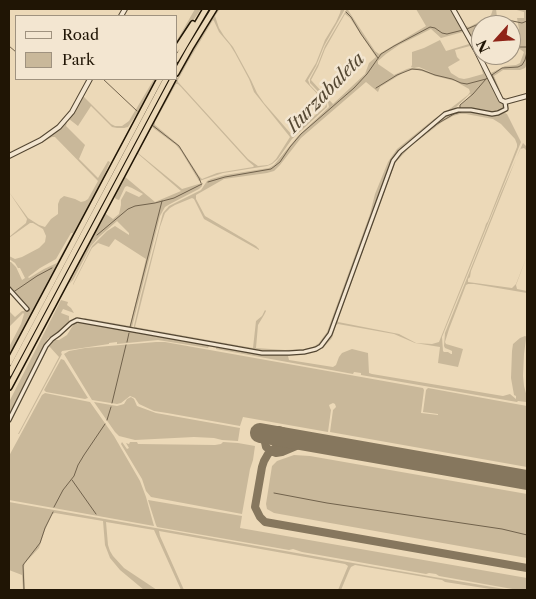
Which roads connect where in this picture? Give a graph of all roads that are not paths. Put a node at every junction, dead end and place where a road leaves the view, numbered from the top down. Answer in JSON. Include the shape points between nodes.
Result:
{"nodes":[{"id":1,"x":205,"y":9,"type":"edge"},
{"id":2,"x":214,"y":9,"type":"edge"},
{"id":3,"x":453,"y":9,"type":"edge"},
{"id":4,"x":178,"y":47,"type":"edge"},
{"id":5,"x":178,"y":56,"type":"edge"},
{"id":6,"x":178,"y":69,"type":"edge"},
{"id":7,"x":89,"y":80,"type":"edge"},
{"id":8,"x":159,"y":80,"type":"edge"},
{"id":9,"x":165,"y":80,"type":"edge"},
{"id":10,"x":172,"y":80,"type":"edge"},
{"id":11,"x":527,"y":96,"type":"edge"},
{"id":12,"x":505,"y":102,"type":"junction"},
{"id":13,"x":9,"y":156,"type":"edge"},
{"id":14,"x":10,"y":290,"type":"edge"},
{"id":15,"x":27,"y":309,"type":"dead end"},
{"id":16,"x":9,"y":363,"type":"edge"},
{"id":17,"x":9,"y":374,"type":"edge"},
{"id":18,"x":10,"y":384,"type":"edge"},
{"id":19,"x":9,"y":393,"type":"edge"},
{"id":20,"x":9,"y":420,"type":"edge"}],
"edges":[{"from":1,"to":4,"type":"highway"},
{"from":1,"to":5,"type":"highway"},
{"from":2,"to":6,"type":"highway"},
{"from":3,"to":12,"type":"street","via":[[501,100]]},
{"from":7,"to":13,"type":"street","via":[[72,112],[59,127],[42,140]]},
{"from":8,"to":16,"type":"highway"},
{"from":9,"to":17,"type":"highway"},
{"from":10,"to":18,"type":"highway"},
{"from":11,"to":12,"type":"street"},
{"from":12,"to":20,"type":"street","via":[[506,110],[498,113],[458,110],[445,114],[393,161],[330,334],[321,346],[304,352],[262,353],[77,320],[46,346]]},
{"from":14,"to":15,"type":"street"},
{"from":18,"to":19,"type":"highway"}]}
